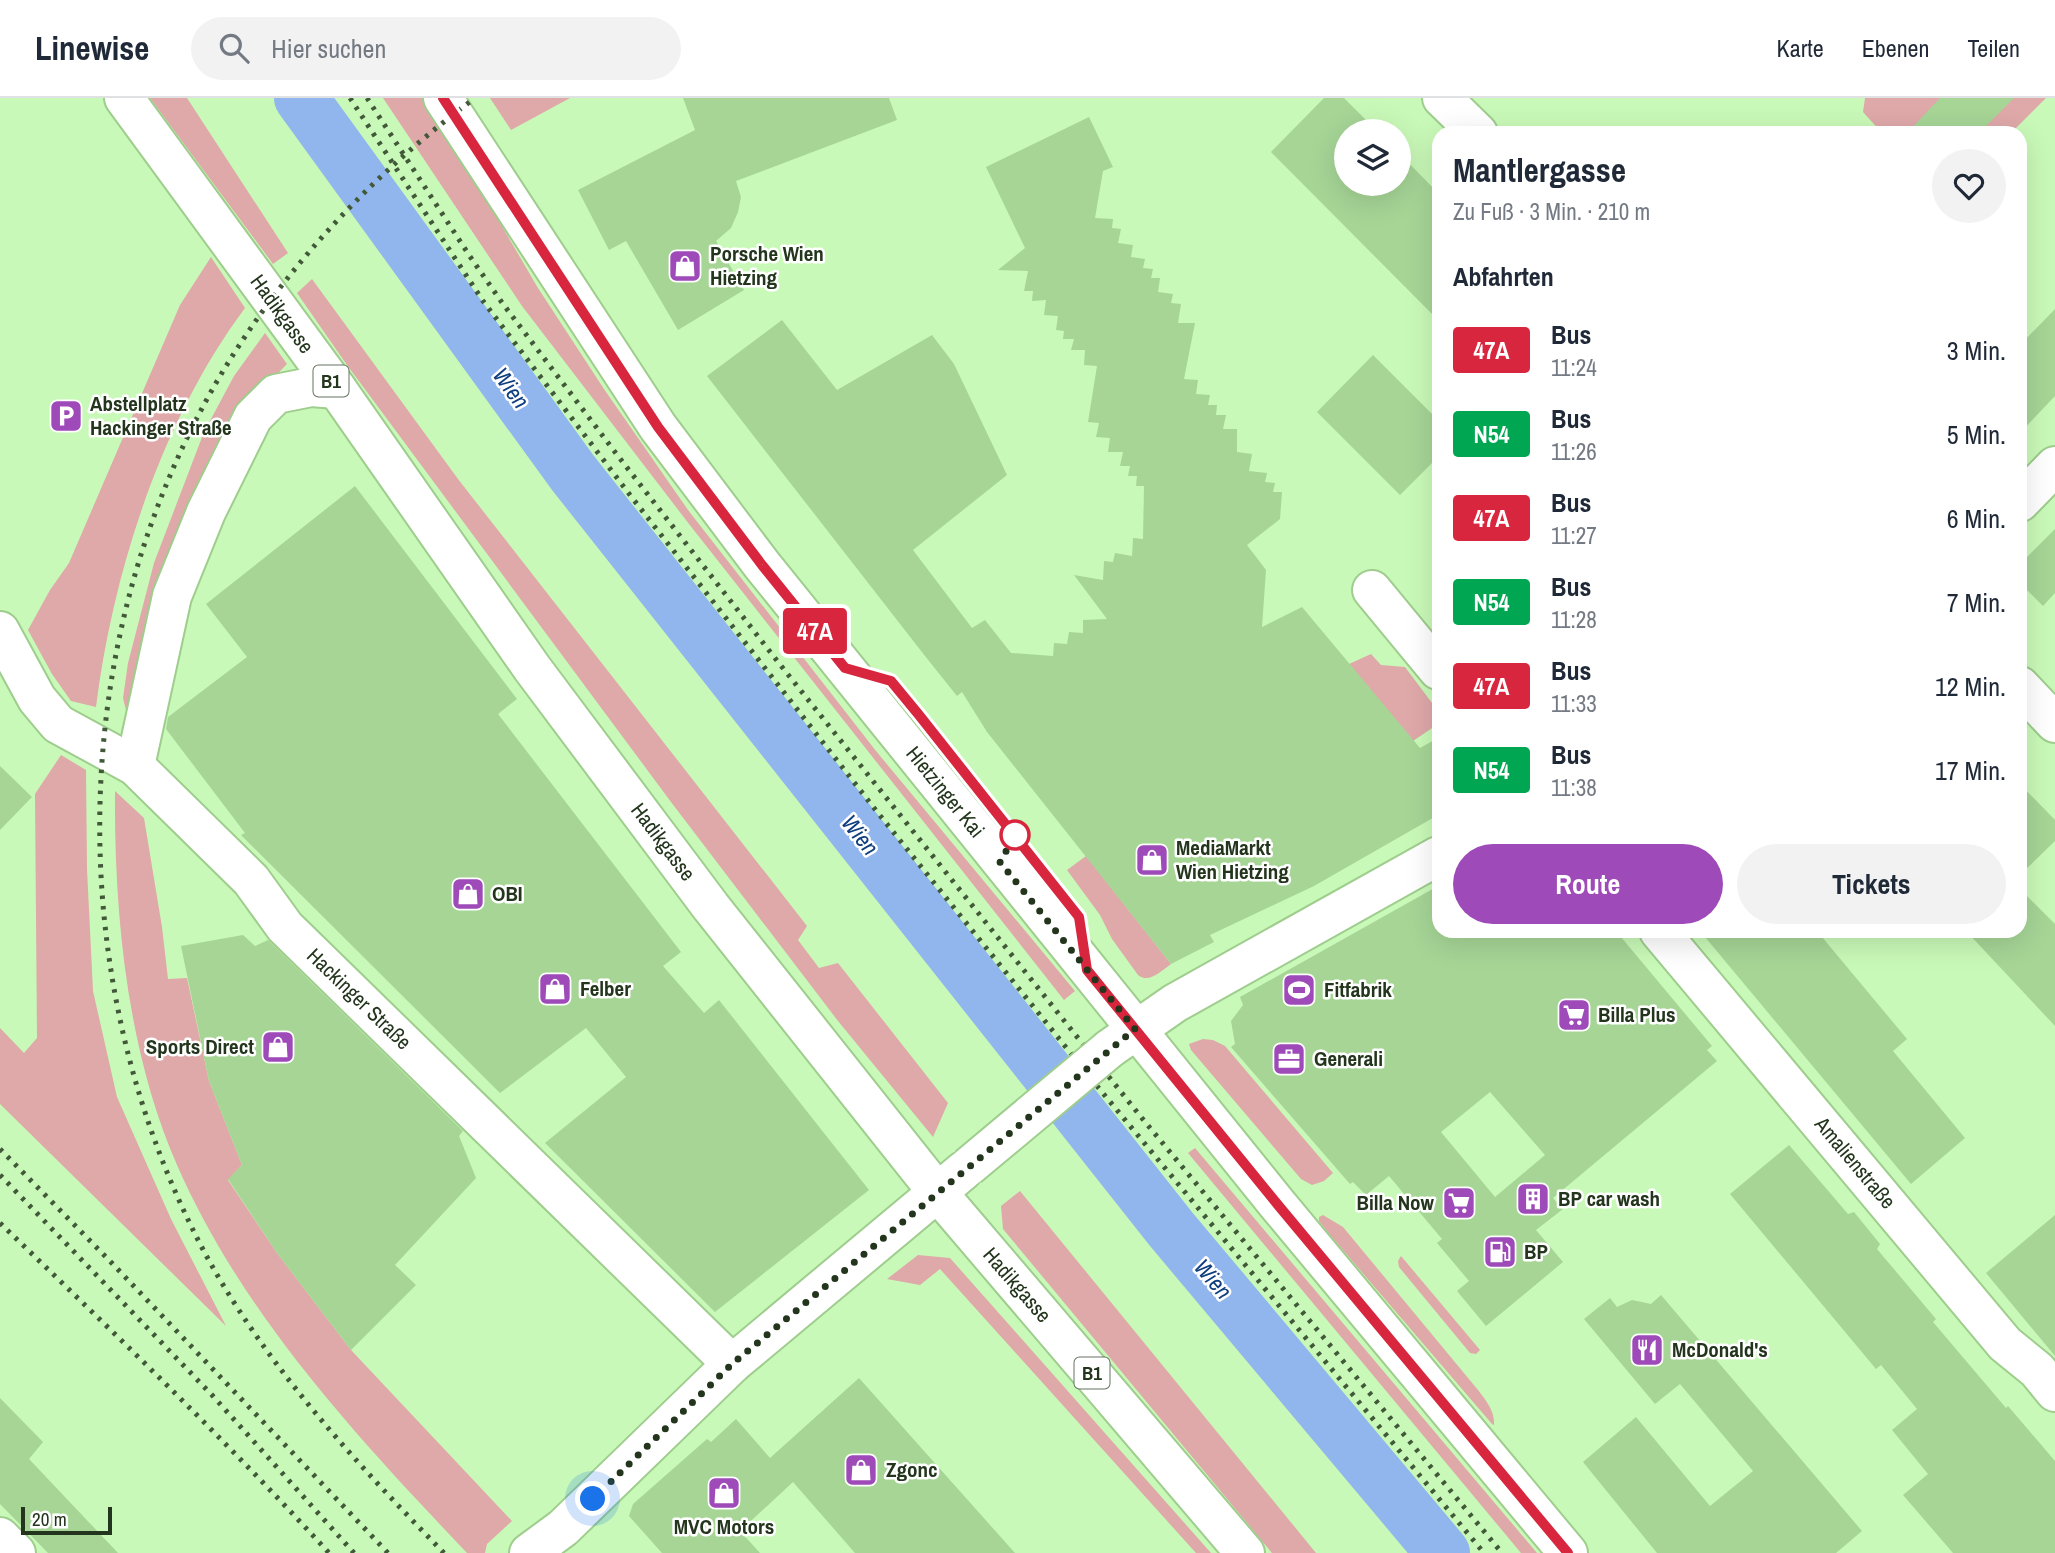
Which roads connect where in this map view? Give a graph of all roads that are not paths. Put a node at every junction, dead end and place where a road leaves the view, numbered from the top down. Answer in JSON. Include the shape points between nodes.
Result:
{"nodes":[{"id":1,"x":124,"y":98,"type":"edge"},
{"id":2,"x":443,"y":98,"type":"edge"},
{"id":3,"x":1442,"y":98,"type":"edge"},
{"id":4,"x":1471,"y":126,"type":"edge"},
{"id":5,"x":337,"y":390,"type":"junction"},
{"id":6,"x":2055,"y":466,"type":"edge"},
{"id":7,"x":2027,"y":495,"type":"edge"},
{"id":8,"x":1372,"y":590,"type":"dead end"},
{"id":9,"x":0,"y":631,"type":"edge"},
{"id":10,"x":1432,"y":663,"type":"edge"},
{"id":11,"x":2027,"y":693,"type":"edge"},
{"id":12,"x":2055,"y":723,"type":"edge"},
{"id":13,"x":135,"y":766,"type":"junction"},
{"id":14,"x":1432,"y":859,"type":"edge"},
{"id":15,"x":1665,"y":938,"type":"edge"},
{"id":16,"x":1122,"y":1039,"type":"junction"},
{"id":17,"x":938,"y":1193,"type":"junction"},
{"id":18,"x":732,"y":1364,"type":"junction"},
{"id":19,"x":2055,"y":1392,"type":"edge"},
{"id":20,"x":574,"y":1541,"type":"edge"},
{"id":21,"x":529,"y":1553,"type":"edge"},
{"id":22,"x":1245,"y":1553,"type":"edge"},
{"id":23,"x":1568,"y":1553,"type":"edge"}],
"edges":[{"from":1,"to":5,"type":"main road","name":"Hadikgasse","number":"B1"},
{"from":2,"to":16,"type":"main road","name":"Hietzinger Kai","via":[[658,427]]},
{"from":3,"to":4,"type":"main road"},
{"from":5,"to":13,"type":"main road","via":[[311,387],[276,394],[253,416],[172,596]]},
{"from":5,"to":17,"type":"main road","name":"Hadikgasse","number":"B1","via":[[540,679],[711,906]]},
{"from":6,"to":7,"type":"main road"},
{"from":8,"to":10,"type":"main road"},
{"from":9,"to":13,"type":"main road","name":"Hackinger Straße","via":[[37,699],[58,724]]},
{"from":11,"to":12,"type":"main road"},
{"from":13,"to":18,"type":"main road","name":"Hackinger Straße","via":[[251,880],[285,927]]},
{"from":14,"to":16,"type":"main road","via":[[1175,1003]]},
{"from":15,"to":19,"type":"main road","name":"Amalienstraße","via":[[2005,1344]]},
{"from":16,"to":17,"type":"main road","bridge":true},
{"from":16,"to":23,"type":"main road","name":"Hietzinger Kai","via":[[1304,1237]]},
{"from":17,"to":18,"type":"main road"},
{"from":17,"to":22,"type":"main road","name":"Hadikgasse","number":"B1"},
{"from":18,"to":20,"type":"main road"},
{"from":20,"to":21,"type":"main road"}]}
